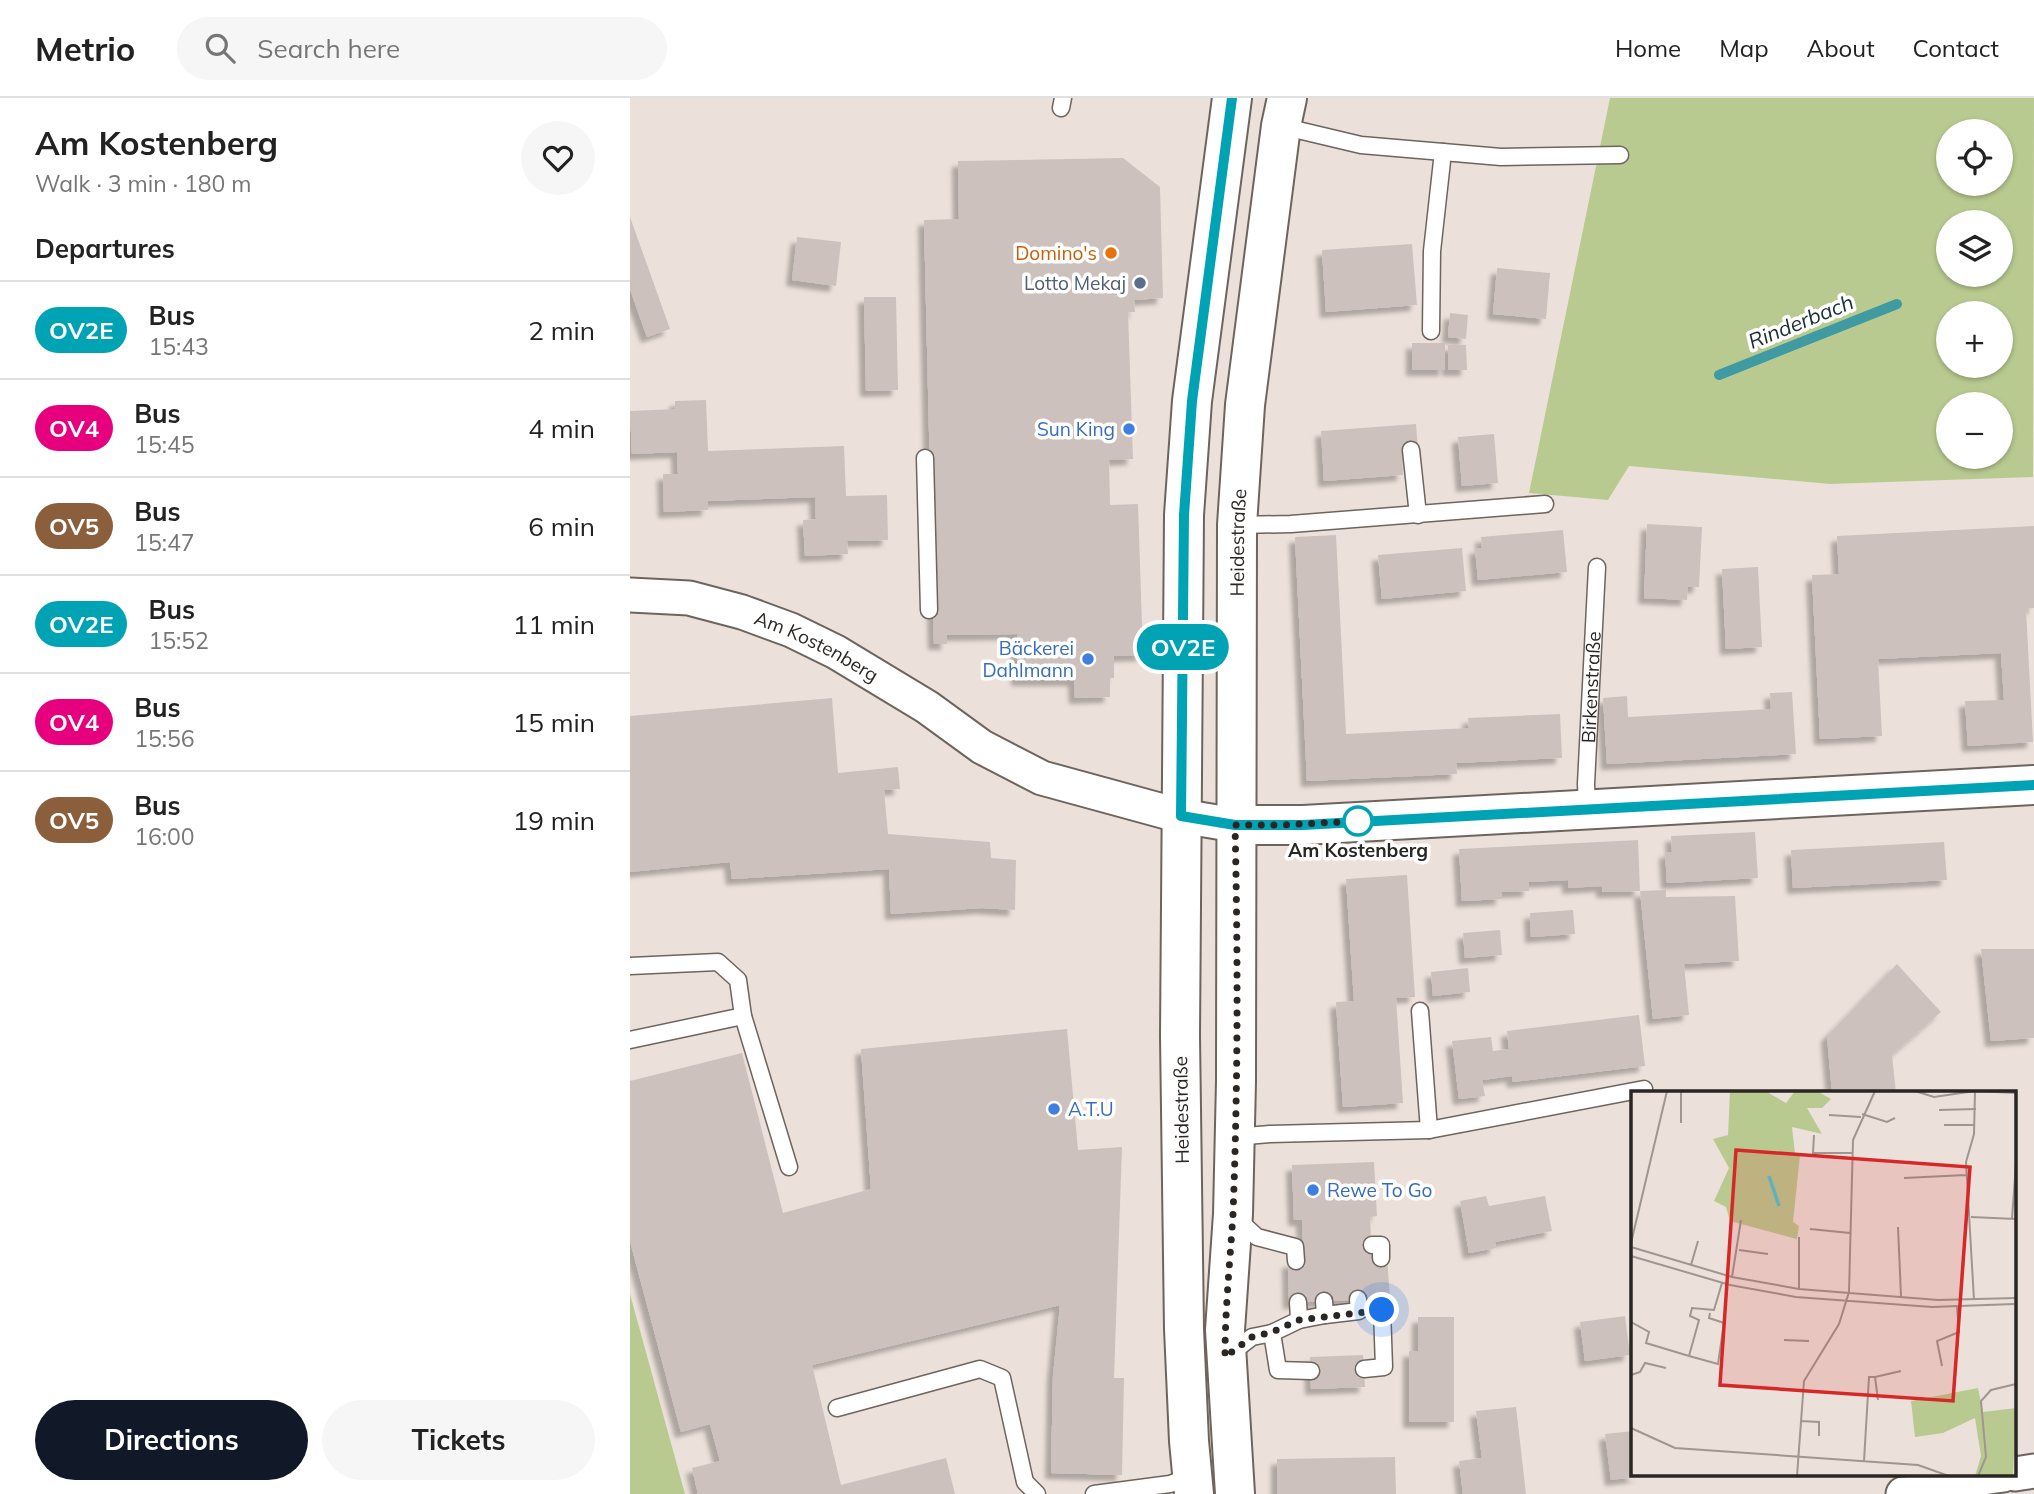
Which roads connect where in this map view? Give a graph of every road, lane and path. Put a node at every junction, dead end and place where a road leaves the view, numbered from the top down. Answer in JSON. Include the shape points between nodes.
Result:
{"nodes":[{"id":1,"x":1232,"y":98,"type":"edge"},
{"id":2,"x":1284,"y":112,"type":"edge"},
{"id":3,"x":1443,"y":152,"type":"junction"},
{"id":4,"x":1620,"y":155,"type":"dead end"},
{"id":5,"x":1431,"y":331,"type":"dead end"},
{"id":6,"x":1411,"y":450,"type":"dead end"},
{"id":7,"x":925,"y":458,"type":"dead end"},
{"id":8,"x":1545,"y":505,"type":"dead end"},
{"id":9,"x":1418,"y":515,"type":"junction"},
{"id":10,"x":1237,"y":525,"type":"junction"},
{"id":11,"x":1597,"y":567,"type":"dead end"},
{"id":12,"x":630,"y":595,"type":"edge"},
{"id":13,"x":929,"y":610,"type":"dead end"},
{"id":14,"x":2034,"y":785,"type":"edge"},
{"id":15,"x":1587,"y":808,"type":"junction"},
{"id":16,"x":1181,"y":816,"type":"junction"},
{"id":17,"x":1235,"y":825,"type":"junction"},
{"id":18,"x":630,"y":966,"type":"edge"},
{"id":19,"x":1420,"y":1011,"type":"dead end"},
{"id":20,"x":743,"y":1016,"type":"junction"},
{"id":21,"x":630,"y":1040,"type":"edge"},
{"id":22,"x":1644,"y":1090,"type":"dead end"},
{"id":23,"x":1639,"y":1091,"type":"edge"},
{"id":24,"x":1631,"y":1092,"type":"edge"},
{"id":25,"x":1429,"y":1130,"type":"junction"},
{"id":26,"x":1234,"y":1137,"type":"junction"},
{"id":27,"x":789,"y":1167,"type":"dead end"},
{"id":28,"x":1233,"y":1214,"type":"junction"},
{"id":29,"x":1298,"y":1252,"type":"dead end"},
{"id":30,"x":1298,"y":1302,"type":"dead end"},
{"id":31,"x":1299,"y":1320,"type":"junction"},
{"id":32,"x":1272,"y":1332,"type":"junction"},
{"id":33,"x":1225,"y":1357,"type":"junction"},
{"id":34,"x":1364,"y":1369,"type":"dead end"},
{"id":35,"x":1311,"y":1371,"type":"dead end"},
{"id":36,"x":837,"y":1408,"type":"dead end"},
{"id":37,"x":2034,"y":1471,"type":"edge"},
{"id":38,"x":2016,"y":1474,"type":"edge"},
{"id":39,"x":1985,"y":1476,"type":"edge"},
{"id":40,"x":1193,"y":1485,"type":"edge"},
{"id":41,"x":1037,"y":1494,"type":"edge"},
{"id":42,"x":1094,"y":1494,"type":"edge"},
{"id":43,"x":1235,"y":1494,"type":"edge"},
{"id":44,"x":1903,"y":1494,"type":"edge"}],
"edges":[{"from":1,"to":16,"type":"main road","name":"Heidestraße","via":[[1192,401],[1184,515]]},
{"from":2,"to":3,"type":"lane","via":[[1361,145]]},
{"from":2,"to":10,"type":"main road","name":"Heidestraße","via":[[1245,405]]},
{"from":3,"to":4,"type":"lane","via":[[1501,157]]},
{"from":3,"to":5,"type":"lane","via":[[1432,251]]},
{"from":6,"to":9,"type":"lane"},
{"from":7,"to":13,"type":"lane"},
{"from":8,"to":9,"type":"lane","via":[[1436,508]]},
{"from":9,"to":10,"type":"lane"},
{"from":10,"to":17,"type":"main road","name":"Heidestraße"},
{"from":11,"to":15,"type":"lane","name":"Birkenstraße"},
{"from":12,"to":16,"type":"street","name":"Am Kostenberg","via":[[689,598],[791,630],[836,652],[927,707],[982,747],[1042,778]]},
{"from":14,"to":15,"type":"main road"},
{"from":15,"to":17,"type":"main road"},
{"from":16,"to":17,"type":"street","name":"Am Kostenberg"},
{"from":16,"to":40,"type":"main road","name":"Heidestraße","via":[[1184,1329]]},
{"from":17,"to":26,"type":"main road","name":"Heidestraße"},
{"from":18,"to":20,"type":"lane","via":[[718,962],[738,981]]},
{"from":19,"to":25,"type":"lane"},
{"from":20,"to":21,"type":"lane"},
{"from":20,"to":27,"type":"lane"},
{"from":22,"to":23,"type":"lane"},
{"from":24,"to":25,"type":"lane"},
{"from":25,"to":26,"type":"lane"},
{"from":26,"to":28,"type":"main road","name":"Heidestraße"},
{"from":28,"to":29,"type":"lane","via":[[1257,1237]]},
{"from":28,"to":33,"type":"main road","name":"Heidestraße"},
{"from":30,"to":31,"type":"lane"},
{"from":31,"to":32,"type":"lane"},
{"from":31,"to":34,"type":"lane","via":[[1324,1308],[1382,1304],[1384,1367]]},
{"from":32,"to":33,"type":"lane","via":[[1252,1337]]},
{"from":32,"to":35,"type":"lane","via":[[1278,1370]]},
{"from":33,"to":43,"type":"main road","name":"Heidestraße"},
{"from":36,"to":41,"type":"lane","via":[[980,1369],[1002,1378],[1025,1482]]},
{"from":37,"to":38,"type":"street"},
{"from":39,"to":44,"type":"street"},
{"from":40,"to":42,"type":"lane"}]}
